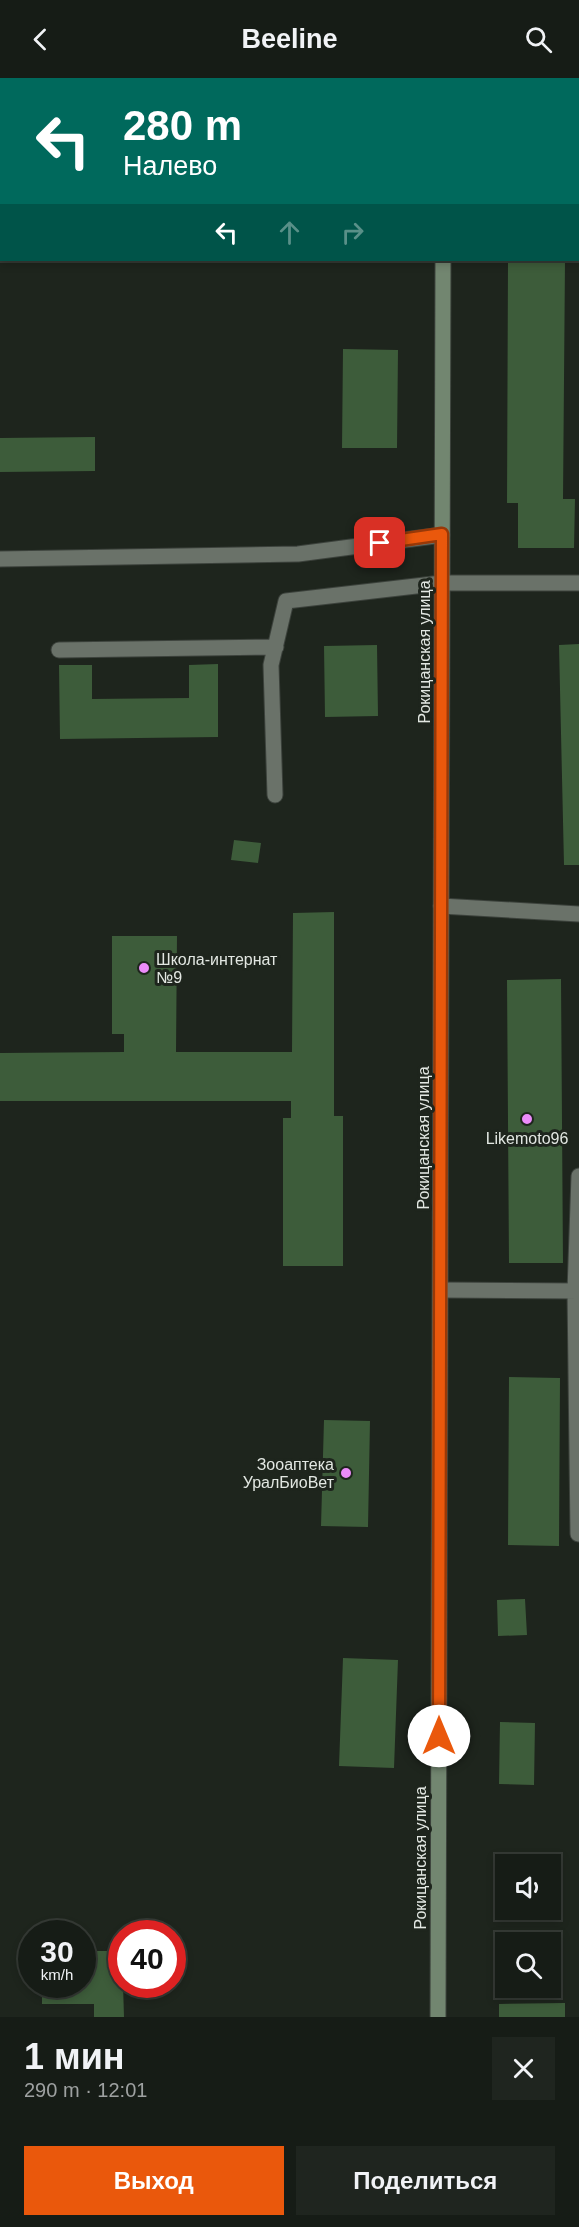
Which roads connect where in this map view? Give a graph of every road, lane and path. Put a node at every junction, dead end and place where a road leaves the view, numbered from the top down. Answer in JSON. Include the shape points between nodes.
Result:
{"nodes":[{"id":1,"x":443,"y":261,"type":"edge"},
{"id":2,"x":442,"y":534,"type":"junction"},
{"id":3,"x":0,"y":560,"type":"edge"},
{"id":4,"x":442,"y":583,"type":"junction"},
{"id":5,"x":579,"y":583,"type":"edge"},
{"id":6,"x":276,"y":647,"type":"junction"},
{"id":7,"x":59,"y":650,"type":"dead end"},
{"id":8,"x":274,"y":795,"type":"dead end"},
{"id":9,"x":441,"y":906,"type":"junction"},
{"id":10,"x":579,"y":914,"type":"edge"},
{"id":11,"x":579,"y":1176,"type":"edge"},
{"id":12,"x":441,"y":1290,"type":"junction"},
{"id":13,"x":577,"y":1291,"type":"edge"},
{"id":14,"x":578,"y":1534,"type":"edge"},
{"id":15,"x":438,"y":2017,"type":"edge"}],
"edges":[{"from":1,"to":2,"type":"street","name":"Рокицанская улица"},
{"from":2,"to":3,"type":"street","via":[[298,554]]},
{"from":2,"to":4,"type":"street","name":"Рокицанская улица"},
{"from":4,"to":5,"type":"street"},
{"from":4,"to":6,"type":"street","via":[[286,601]]},
{"from":4,"to":9,"type":"street","name":"Рокицанская улица"},
{"from":6,"to":7,"type":"street"},
{"from":6,"to":8,"type":"street","via":[[271,665]]},
{"from":9,"to":10,"type":"street"},
{"from":9,"to":12,"type":"street","name":"Рокицанская улица"},
{"from":11,"to":13,"type":"street"},
{"from":12,"to":13,"type":"street"},
{"from":12,"to":15,"type":"street","name":"Рокицанская улица"},
{"from":13,"to":14,"type":"street"}]}
